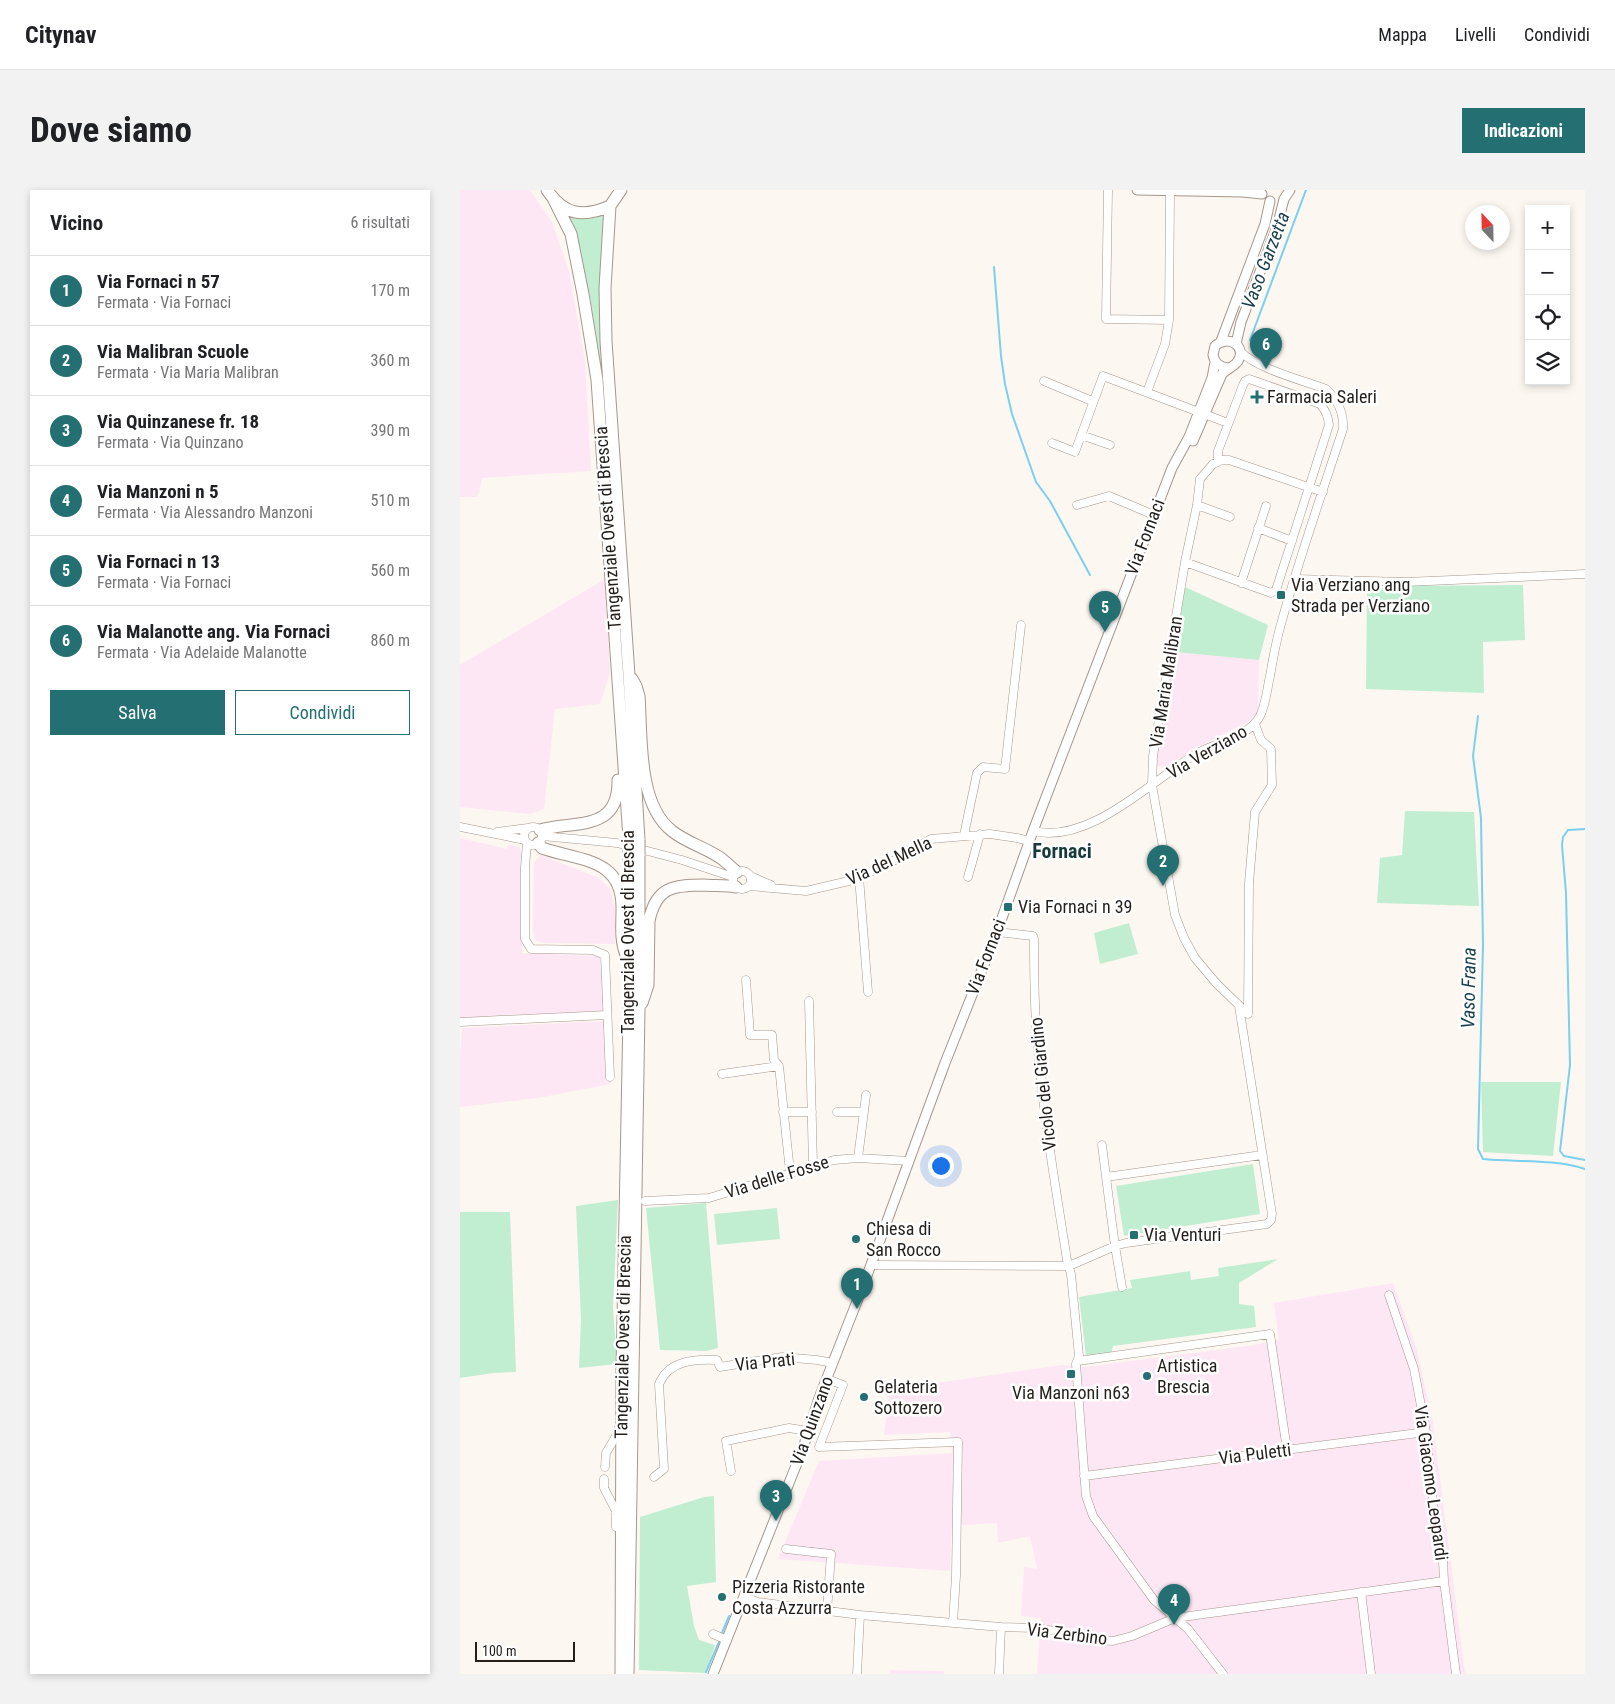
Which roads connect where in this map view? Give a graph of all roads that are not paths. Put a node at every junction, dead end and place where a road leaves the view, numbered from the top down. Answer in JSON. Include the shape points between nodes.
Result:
{"nodes":[{"id":1,"x":1108,"y":190,"type":"edge"},
{"id":2,"x":1137,"y":190,"type":"edge"},
{"id":3,"x":1290,"y":190,"type":"edge"},
{"id":4,"x":621,"y":191,"type":"edge"},
{"id":5,"x":1170,"y":191,"type":"junction"},
{"id":6,"x":1245,"y":191,"type":"edge"},
{"id":7,"x":1262,"y":192,"type":"edge"},
{"id":8,"x":550,"y":194,"type":"edge"},
{"id":9,"x":1284,"y":199,"type":"junction"},
{"id":10,"x":1270,"y":201,"type":"junction"},
{"id":11,"x":610,"y":206,"type":"junction"},
{"id":12,"x":1169,"y":320,"type":"junction"},
{"id":13,"x":1221,"y":341,"type":"junction"},
{"id":14,"x":1238,"y":347,"type":"junction"},
{"id":15,"x":1215,"y":362,"type":"junction"},
{"id":16,"x":1238,"y":362,"type":"junction"},
{"id":17,"x":1265,"y":367,"type":"junction"},
{"id":18,"x":1228,"y":368,"type":"junction"},
{"id":19,"x":1044,"y":382,"type":"dead end"},
{"id":20,"x":1306,"y":382,"type":"junction"},
{"id":21,"x":1147,"y":392,"type":"junction"},
{"id":22,"x":1302,"y":397,"type":"junction"},
{"id":23,"x":1092,"y":401,"type":"junction"},
{"id":24,"x":1202,"y":413,"type":"junction"},
{"id":25,"x":1228,"y":423,"type":"junction"},
{"id":26,"x":1081,"y":434,"type":"junction"},
{"id":27,"x":1052,"y":442,"type":"dead end"},
{"id":28,"x":1110,"y":444,"type":"dead end"},
{"id":29,"x":1218,"y":462,"type":"junction"},
{"id":30,"x":1308,"y":488,"type":"junction"},
{"id":31,"x":1323,"y":492,"type":"junction"},
{"id":32,"x":1077,"y":505,"type":"dead end"},
{"id":33,"x":1196,"y":505,"type":"junction"},
{"id":34,"x":1266,"y":506,"type":"dead end"},
{"id":35,"x":1154,"y":515,"type":"junction"},
{"id":36,"x":1230,"y":517,"type":"dead end"},
{"id":37,"x":1258,"y":528,"type":"junction"},
{"id":38,"x":1292,"y":541,"type":"junction"},
{"id":39,"x":1185,"y":562,"type":"junction"},
{"id":40,"x":1585,"y":574,"type":"edge"},
{"id":41,"x":1295,"y":579,"type":"junction"},
{"id":42,"x":1241,"y":583,"type":"junction"},
{"id":43,"x":1021,"y":626,"type":"dead end"},
{"id":44,"x":618,"y":670,"type":"junction"},
{"id":45,"x":629,"y":675,"type":"junction"},
{"id":46,"x":1255,"y":724,"type":"junction"},
{"id":47,"x":1152,"y":785,"type":"junction"},
{"id":48,"x":460,"y":827,"type":"edge"},
{"id":49,"x":1033,"y":831,"type":"junction"},
{"id":50,"x":490,"y":833,"type":"junction"},
{"id":51,"x":980,"y":834,"type":"junction"},
{"id":52,"x":964,"y":835,"type":"junction"},
{"id":53,"x":534,"y":838,"type":"junction"},
{"id":54,"x":634,"y":839,"type":"junction"},
{"id":55,"x":1030,"y":841,"type":"junction"},
{"id":56,"x":634,"y":853,"type":"junction"},
{"id":57,"x":750,"y":876,"type":"junction"},
{"id":58,"x":968,"y":877,"type":"dead end"},
{"id":59,"x":859,"y":878,"type":"junction"},
{"id":60,"x":735,"y":879,"type":"junction"},
{"id":61,"x":749,"y":886,"type":"junction"},
{"id":62,"x":777,"y":888,"type":"junction"},
{"id":63,"x":997,"y":932,"type":"junction"},
{"id":64,"x":630,"y":965,"type":"junction"},
{"id":65,"x":746,"y":980,"type":"dead end"},
{"id":66,"x":868,"y":992,"type":"dead end"},
{"id":67,"x":809,"y":1001,"type":"dead end"},
{"id":68,"x":1239,"y":1006,"type":"junction"},
{"id":69,"x":639,"y":1009,"type":"junction"},
{"id":70,"x":607,"y":1015,"type":"junction"},
{"id":71,"x":460,"y":1022,"type":"edge"},
{"id":72,"x":779,"y":1066,"type":"junction"},
{"id":73,"x":722,"y":1074,"type":"dead end"},
{"id":74,"x":610,"y":1077,"type":"dead end"},
{"id":75,"x":866,"y":1095,"type":"dead end"},
{"id":76,"x":783,"y":1112,"type":"junction"},
{"id":77,"x":812,"y":1112,"type":"junction"},
{"id":78,"x":837,"y":1112,"type":"dead end"},
{"id":79,"x":863,"y":1112,"type":"junction"},
{"id":80,"x":1102,"y":1145,"type":"dead end"},
{"id":81,"x":1262,"y":1155,"type":"junction"},
{"id":82,"x":858,"y":1158,"type":"junction"},
{"id":83,"x":909,"y":1161,"type":"junction"},
{"id":84,"x":813,"y":1166,"type":"junction"},
{"id":85,"x":790,"y":1172,"type":"junction"},
{"id":86,"x":1106,"y":1177,"type":"junction"},
{"id":87,"x":645,"y":1201,"type":"dead end"},
{"id":88,"x":1115,"y":1246,"type":"junction"},
{"id":89,"x":871,"y":1265,"type":"junction"},
{"id":90,"x":1069,"y":1266,"type":"junction"},
{"id":91,"x":1122,"y":1287,"type":"dead end"},
{"id":92,"x":1389,"y":1295,"type":"dead end"},
{"id":93,"x":1078,"y":1361,"type":"junction"},
{"id":94,"x":833,"y":1363,"type":"junction"},
{"id":95,"x":622,"y":1370,"type":"junction"},
{"id":96,"x":827,"y":1379,"type":"junction"},
{"id":97,"x":807,"y":1431,"type":"junction"},
{"id":98,"x":1426,"y":1432,"type":"junction"},
{"id":99,"x":1287,"y":1450,"type":"junction"},
{"id":100,"x":605,"y":1467,"type":"dead end"},
{"id":101,"x":732,"y":1471,"type":"dead end"},
{"id":102,"x":1084,"y":1476,"type":"junction"},
{"id":103,"x":654,"y":1477,"type":"dead end"},
{"id":104,"x":604,"y":1479,"type":"dead end"},
{"id":105,"x":786,"y":1549,"type":"dead end"},
{"id":106,"x":1444,"y":1581,"type":"junction"},
{"id":107,"x":1361,"y":1592,"type":"junction"},
{"id":108,"x":744,"y":1597,"type":"junction"},
{"id":109,"x":621,"y":1609,"type":"junction"},
{"id":110,"x":827,"y":1611,"type":"junction"},
{"id":111,"x":860,"y":1615,"type":"junction"},
{"id":112,"x":1175,"y":1618,"type":"junction"},
{"id":113,"x":953,"y":1622,"type":"junction"},
{"id":114,"x":1001,"y":1627,"type":"junction"},
{"id":115,"x":712,"y":1634,"type":"dead end"},
{"id":116,"x":727,"y":1640,"type":"junction"},
{"id":117,"x":630,"y":1642,"type":"junction"},
{"id":118,"x":621,"y":1674,"type":"edge"},
{"id":119,"x":628,"y":1674,"type":"edge"},
{"id":120,"x":634,"y":1674,"type":"edge"},
{"id":121,"x":714,"y":1674,"type":"edge"},
{"id":122,"x":857,"y":1674,"type":"edge"},
{"id":123,"x":999,"y":1674,"type":"edge"},
{"id":124,"x":1223,"y":1674,"type":"edge"},
{"id":125,"x":1371,"y":1674,"type":"edge"},
{"id":126,"x":1456,"y":1674,"type":"edge"}],
"edges":[{"from":1,"to":12,"type":"street","via":[[1106,319]]},
{"from":2,"to":5,"type":"street"},
{"from":3,"to":9,"type":"street"},
{"from":4,"to":11,"type":"main road"},
{"from":5,"to":6,"type":"street"},
{"from":5,"to":12,"type":"street"},
{"from":6,"to":7,"type":"street"},
{"from":7,"to":10,"type":"street"},
{"from":8,"to":11,"type":"main road","name":"Tangenziale Ovest di Brescia","via":[[570,211],[586,214]]},
{"from":8,"to":44,"type":"main road","name":"Tangenziale Ovest di Brescia","via":[[571,234],[597,380]]},
{"from":9,"to":10,"type":"street"},
{"from":9,"to":14,"type":"street","via":[[1277,227],[1241,322]]},
{"from":10,"to":13,"type":"street","name":"Via Fornaci","via":[[1266,224]]},
{"from":11,"to":45,"type":"main road","name":"Tangenziale Ovest di Brescia","via":[[605,288],[606,341]]},
{"from":12,"to":21,"type":"street","via":[[1165,344]]},
{"from":13,"to":14,"type":"street","via":[[1228,340]]},
{"from":13,"to":15,"type":"street","name":"Via Fornaci","via":[[1213,350]]},
{"from":14,"to":16,"type":"street"},
{"from":14,"to":17,"type":"street","via":[[1251,360]]},
{"from":15,"to":18,"type":"street"},
{"from":15,"to":24,"type":"street","name":"Via Fornaci"},
{"from":16,"to":17,"type":"street"},
{"from":16,"to":18,"type":"street","name":"Via Fornaci"},
{"from":17,"to":20,"type":"street","name":"Via Verziano"},
{"from":18,"to":24,"type":"street","name":"Via Fornaci"},
{"from":19,"to":23,"type":"street"},
{"from":20,"to":22,"type":"street"},
{"from":20,"to":31,"type":"street","name":"Via Verziano","via":[[1326,389],[1334,396],[1343,421]]},
{"from":21,"to":23,"type":"street","via":[[1103,376]]},
{"from":21,"to":24,"type":"street"},
{"from":22,"to":25,"type":"street","via":[[1249,379],[1243,385]]},
{"from":22,"to":30,"type":"street","via":[[1326,410],[1329,425]]},
{"from":23,"to":26,"type":"street"},
{"from":24,"to":25,"type":"street"},
{"from":24,"to":35,"type":"street","name":"Via Fornaci","via":[[1172,468]]},
{"from":25,"to":29,"type":"street","via":[[1218,451]]},
{"from":26,"to":27,"type":"street","via":[[1075,452]]},
{"from":26,"to":28,"type":"street"},
{"from":29,"to":30,"type":"street","via":[[1229,460]]},
{"from":29,"to":33,"type":"street","name":"Via Maria Malibran","via":[[1202,475]]},
{"from":30,"to":31,"type":"street"},
{"from":30,"to":38,"type":"street"},
{"from":31,"to":41,"type":"street","name":"Via Verziano"},
{"from":32,"to":35,"type":"street","via":[[1109,496]]},
{"from":33,"to":36,"type":"street"},
{"from":33,"to":39,"type":"street","name":"Via Maria Malibran"},
{"from":34,"to":37,"type":"street"},
{"from":35,"to":49,"type":"street","name":"Via Fornaci"},
{"from":37,"to":38,"type":"street"},
{"from":37,"to":42,"type":"street"},
{"from":38,"to":42,"type":"street","via":[[1276,590],[1270,593]]},
{"from":39,"to":42,"type":"street"},
{"from":39,"to":47,"type":"street","name":"Via Maria Malibran"},
{"from":40,"to":41,"type":"street","via":[[1406,582]]},
{"from":41,"to":46,"type":"street","name":"Via Verziano","via":[[1281,625],[1266,700]]},
{"from":43,"to":52,"type":"street","via":[[1005,769],[983,767],[977,773]]},
{"from":44,"to":53,"type":"main road","via":[[612,694],[618,795],[614,804],[608,813],[592,822],[554,826]]},
{"from":44,"to":54,"type":"main road","name":"Tangenziale Ovest di Brescia"},
{"from":45,"to":54,"type":"main road","name":"Tangenziale Ovest di Brescia"},
{"from":45,"to":60,"type":"main road","via":[[639,696],[644,778],[654,806],[672,831],[722,859]]},
{"from":46,"to":47,"type":"street","name":"Via Verziano","via":[[1195,755]]},
{"from":46,"to":68,"type":"street","name":"Via Maria Malibran","via":[[1262,740],[1271,749],[1272,784],[1256,812],[1249,883],[1248,1014]]},
{"from":47,"to":49,"type":"street","name":"Via Verziano","via":[[1126,804],[1078,828],[1056,834]]},
{"from":47,"to":68,"type":"street","name":"Via Maria Malibran","via":[[1176,915],[1184,938],[1195,958]]},
{"from":48,"to":50,"type":"street","name":"Via del Mella"},
{"from":49,"to":55,"type":"street","name":"Via Fornaci"},
{"from":50,"to":53,"type":"street","name":"Via del Mella"},
{"from":50,"to":53,"type":"street","name":"Via del Mella"},
{"from":51,"to":52,"type":"street","name":"Via del Mella"},
{"from":51,"to":55,"type":"street","name":"Via del Mella"},
{"from":51,"to":58,"type":"street"},
{"from":52,"to":59,"type":"street","name":"Via del Mella","via":[[931,839]]},
{"from":53,"to":60,"type":"street","name":"Via del Mella","via":[[617,843],[682,860]]},
{"from":53,"to":64,"type":"main road","via":[[542,848],[598,864],[615,878],[622,898],[622,940]]},
{"from":53,"to":70,"type":"street","via":[[525,868],[525,939],[532,949],[593,950],[604,955]]},
{"from":54,"to":56,"type":"main road","name":"Tangenziale Ovest di Brescia","bridge":true},
{"from":55,"to":63,"type":"street","name":"Via Fornaci"},
{"from":56,"to":64,"type":"main road","name":"Tangenziale Ovest di Brescia"},
{"from":56,"to":69,"type":"main road","name":"Tangenziale Ovest di Brescia"},
{"from":57,"to":60,"type":"street","name":"Via del Mella","via":[[742,871]]},
{"from":57,"to":61,"type":"street"},
{"from":57,"to":62,"type":"street","name":"Via del Mella"},
{"from":59,"to":62,"type":"street","name":"Via del Mella","via":[[806,891]]},
{"from":59,"to":66,"type":"street"},
{"from":60,"to":61,"type":"street","name":"Via del Mella","via":[[741,889]]},
{"from":60,"to":69,"type":"main road","via":[[669,888],[658,897],[649,921],[648,986]]},
{"from":61,"to":62,"type":"street","name":"Via del Mella"},
{"from":63,"to":83,"type":"street","name":"Via Fornaci"},
{"from":63,"to":90,"type":"street","name":"Vicolo del Giardino","via":[[1033,936],[1034,939],[1038,1050],[1049,1145]]},
{"from":64,"to":95,"type":"main road","name":"Tangenziale Ovest di Brescia"},
{"from":65,"to":72,"type":"street","via":[[750,1036],[772,1035],[774,1060]]},
{"from":67,"to":77,"type":"street"},
{"from":68,"to":81,"type":"street"},
{"from":69,"to":117,"type":"main road","name":"Tangenziale Ovest di Brescia"},
{"from":70,"to":71,"type":"street"},
{"from":70,"to":74,"type":"street"},
{"from":72,"to":73,"type":"street"},
{"from":72,"to":76,"type":"street"},
{"from":75,"to":79,"type":"street"},
{"from":76,"to":77,"type":"street"},
{"from":76,"to":85,"type":"street"},
{"from":77,"to":84,"type":"street"},
{"from":78,"to":79,"type":"street"},
{"from":79,"to":82,"type":"street"},
{"from":80,"to":86,"type":"street"},
{"from":81,"to":86,"type":"street"},
{"from":81,"to":88,"type":"street","via":[[1272,1214],[1267,1224]]},
{"from":82,"to":83,"type":"street","name":"Via delle Fosse"},
{"from":82,"to":84,"type":"street","name":"Via delle Fosse"},
{"from":83,"to":89,"type":"street","name":"Via Fornaci"},
{"from":84,"to":85,"type":"street","name":"Via delle Fosse"},
{"from":85,"to":87,"type":"street","name":"Via delle Fosse","via":[[709,1198]]},
{"from":86,"to":88,"type":"street"},
{"from":88,"to":90,"type":"street"},
{"from":88,"to":91,"type":"street"},
{"from":89,"to":90,"type":"street"},
{"from":89,"to":94,"type":"street","name":"Via Fornaci"},
{"from":90,"to":93,"type":"street"},
{"from":92,"to":98,"type":"street","name":"Via Giacomo Leopardi","via":[[1414,1369]]},
{"from":93,"to":99,"type":"street","via":[[1270,1334]]},
{"from":93,"to":102,"type":"street"},
{"from":94,"to":96,"type":"street","name":"Via Quinzano"},
{"from":94,"to":103,"type":"street","name":"Via Prati","via":[[782,1357],[720,1367],[717,1360],[697,1360],[668,1370],[658,1384],[664,1469]]},
{"from":95,"to":100,"type":"street","via":[[618,1388],[619,1431],[606,1453]]},
{"from":95,"to":109,"type":"main road","name":"Tangenziale Ovest di Brescia"},
{"from":96,"to":97,"type":"street","name":"Via Quinzano"},
{"from":96,"to":113,"type":"street","via":[[843,1385],[819,1447],[958,1442]]},
{"from":97,"to":101,"type":"street","via":[[789,1428],[726,1442]]},
{"from":97,"to":108,"type":"street","name":"Via Quinzano"},
{"from":98,"to":99,"type":"street","name":"Via Puletti"},
{"from":98,"to":106,"type":"street","name":"Via Giacomo Leopardi"},
{"from":99,"to":102,"type":"street","name":"Via Puletti"},
{"from":102,"to":112,"type":"street","via":[[1093,1516],[1154,1600]]},
{"from":104,"to":109,"type":"street","via":[[604,1488],[616,1511],[617,1590]]},
{"from":105,"to":110,"type":"street","via":[[831,1554]]},
{"from":106,"to":107,"type":"street","name":"Via Zerbino"},
{"from":106,"to":126,"type":"street","name":"Via Giacomo Leopardi"},
{"from":107,"to":112,"type":"street","name":"Via Zerbino"},
{"from":107,"to":125,"type":"street"},
{"from":108,"to":110,"type":"street","name":"Via Zerbino","via":[[758,1602]]},
{"from":108,"to":116,"type":"street","name":"Via Quinzano"},
{"from":109,"to":118,"type":"main road","name":"Tangenziale Ovest di Brescia"},
{"from":110,"to":111,"type":"street","name":"Via Zerbino"},
{"from":111,"to":113,"type":"street","name":"Via Zerbino"},
{"from":111,"to":122,"type":"street"},
{"from":112,"to":114,"type":"street","name":"Via Zerbino","via":[[1113,1641],[1024,1627]]},
{"from":112,"to":124,"type":"street","via":[[1188,1629]]},
{"from":113,"to":114,"type":"street","name":"Via Zerbino"},
{"from":114,"to":123,"type":"street"},
{"from":115,"to":116,"type":"street"},
{"from":116,"to":121,"type":"street","name":"Via Quinzano"},
{"from":117,"to":119,"type":"main road","name":"Tangenziale Ovest di Brescia"},
{"from":117,"to":120,"type":"main road"}]}
